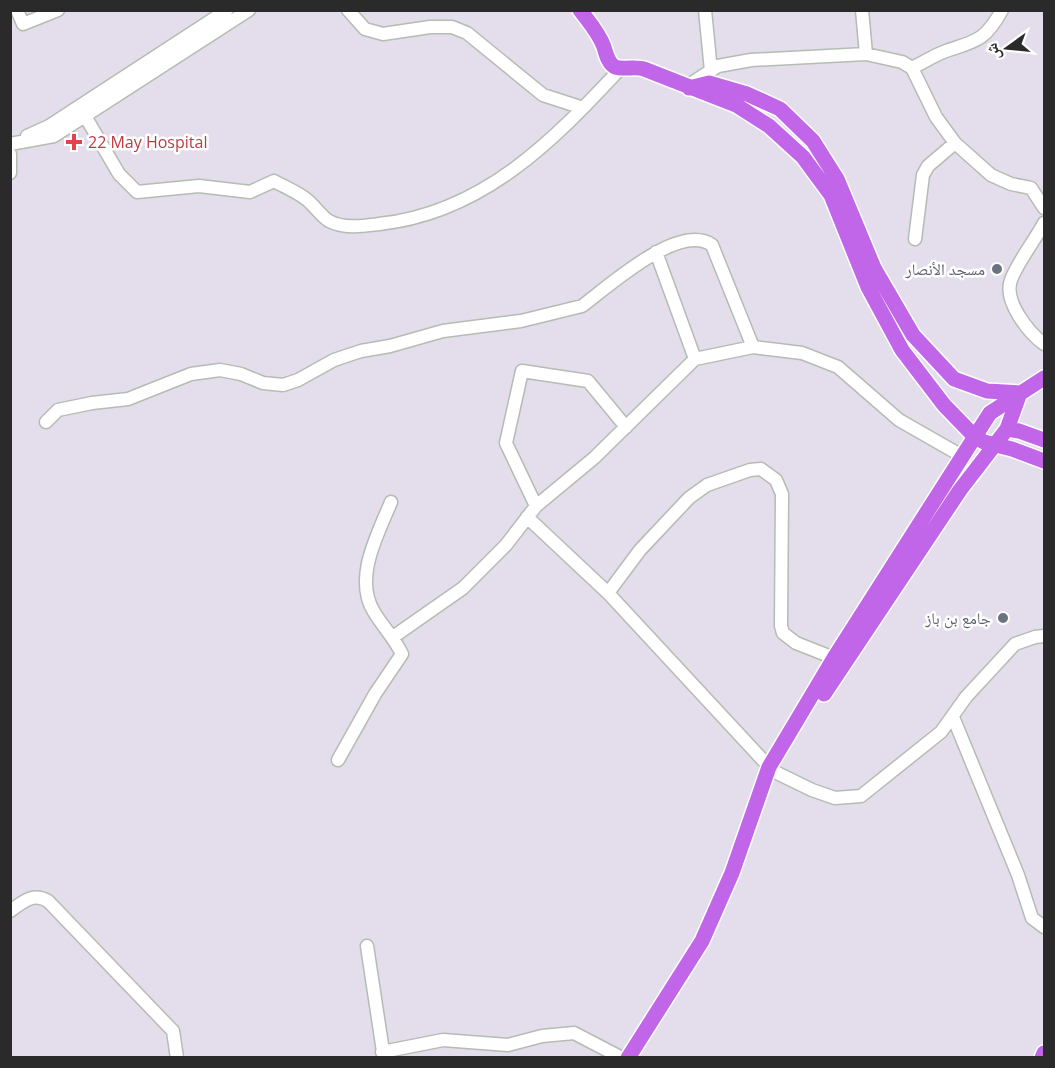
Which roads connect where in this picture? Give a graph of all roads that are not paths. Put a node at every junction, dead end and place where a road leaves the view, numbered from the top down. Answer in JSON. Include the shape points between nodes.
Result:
{"nodes":[{"id":1,"x":17,"y":10,"type":"edge"},
{"id":2,"x":58,"y":10,"type":"edge"},
{"id":3,"x":226,"y":10,"type":"edge"},
{"id":4,"x":249,"y":10,"type":"edge"},
{"id":5,"x":348,"y":10,"type":"edge"},
{"id":6,"x":580,"y":10,"type":"edge"},
{"id":7,"x":705,"y":10,"type":"edge"},
{"id":8,"x":862,"y":10,"type":"edge"},
{"id":9,"x":1002,"y":10,"type":"edge"},
{"id":10,"x":866,"y":54,"type":"junction"},
{"id":11,"x":621,"y":68,"type":"junction"},
{"id":12,"x":912,"y":68,"type":"junction"},
{"id":13,"x":711,"y":71,"type":"junction"},
{"id":14,"x":688,"y":87,"type":"junction"},
{"id":15,"x":583,"y":108,"type":"junction"},
{"id":16,"x":85,"y":116,"type":"junction"},
{"id":17,"x":10,"y":143,"type":"edge"},
{"id":18,"x":954,"y":143,"type":"junction"},
{"id":19,"x":10,"y":154,"type":"edge"},
{"id":20,"x":10,"y":173,"type":"edge"},
{"id":21,"x":1044,"y":208,"type":"edge"},
{"id":22,"x":1044,"y":224,"type":"edge"},
{"id":23,"x":915,"y":239,"type":"dead end"},
{"id":24,"x":656,"y":252,"type":"junction"},
{"id":25,"x":1044,"y":344,"type":"edge"},
{"id":26,"x":753,"y":348,"type":"junction"},
{"id":27,"x":694,"y":359,"type":"junction"},
{"id":28,"x":1044,"y":378,"type":"edge"},
{"id":29,"x":1020,"y":393,"type":"junction"},
{"id":30,"x":45,"y":422,"type":"dead end"},
{"id":31,"x":626,"y":427,"type":"junction"},
{"id":32,"x":1007,"y":429,"type":"junction"},
{"id":33,"x":975,"y":437,"type":"junction"},
{"id":34,"x":1044,"y":440,"type":"edge"},
{"id":35,"x":993,"y":445,"type":"junction"},
{"id":36,"x":963,"y":456,"type":"junction"},
{"id":37,"x":1044,"y":461,"type":"edge"},
{"id":38,"x":391,"y":502,"type":"dead end"},
{"id":39,"x":536,"y":506,"type":"junction"},
{"id":40,"x":527,"y":517,"type":"junction"},
{"id":41,"x":608,"y":593,"type":"junction"},
{"id":42,"x":1044,"y":636,"type":"edge"},
{"id":43,"x":393,"y":637,"type":"junction"},
{"id":44,"x":834,"y":658,"type":"junction"},
{"id":45,"x":953,"y":717,"type":"junction"},
{"id":46,"x":338,"y":760,"type":"dead end"},
{"id":47,"x":771,"y":769,"type":"junction"},
{"id":48,"x":10,"y":911,"type":"edge"},
{"id":49,"x":1044,"y":927,"type":"edge"},
{"id":50,"x":367,"y":946,"type":"dead end"},
{"id":51,"x":1044,"y":1053,"type":"edge"},
{"id":52,"x":383,"y":1055,"type":"edge"},
{"id":53,"x":177,"y":1058,"type":"edge"},
{"id":54,"x":622,"y":1058,"type":"edge"},
{"id":55,"x":628,"y":1058,"type":"edge"},
{"id":56,"x":1042,"y":1058,"type":"edge"}],
"edges":[{"from":1,"to":2,"type":"street","via":[[23,24]]},
{"from":3,"to":17,"type":"street","via":[[49,126]]},
{"from":4,"to":16,"type":"street"},
{"from":5,"to":15,"type":"street","via":[[365,29],[383,34],[430,27],[452,27],[467,33],[543,95]]},
{"from":6,"to":11,"type":"main road","via":[[599,35],[612,65]]},
{"from":7,"to":13,"type":"street"},
{"from":8,"to":10,"type":"street"},
{"from":9,"to":12,"type":"street","via":[[978,41],[944,51]]},
{"from":10,"to":12,"type":"street"},
{"from":10,"to":13,"type":"street","via":[[751,60]]},
{"from":11,"to":14,"type":"main road","via":[[644,69]]},
{"from":11,"to":15,"type":"street"},
{"from":12,"to":18,"type":"street","via":[[936,117]]},
{"from":13,"to":14,"type":"street"},
{"from":14,"to":29,"type":"main road","via":[[709,83],[780,109],[813,141],[837,178],[874,268],[913,335],[954,379],[987,392]]},
{"from":14,"to":33,"type":"main road","via":[[736,105],[769,126],[803,157],[831,195],[868,287],[902,350],[944,405]]},
{"from":15,"to":16,"type":"street","via":[[555,137],[486,189],[441,211],[355,227],[330,221],[304,197],[274,181],[250,192],[199,186],[137,192],[119,174]]},
{"from":16,"to":17,"type":"street","via":[[54,136]]},
{"from":18,"to":21,"type":"street","via":[[991,175],[1031,188]]},
{"from":18,"to":23,"type":"street","via":[[923,174]]},
{"from":19,"to":20,"type":"street"},
{"from":22,"to":25,"type":"street","via":[[1010,282],[1021,321]]},
{"from":24,"to":26,"type":"street","via":[[692,239],[712,246]]},
{"from":24,"to":27,"type":"street"},
{"from":24,"to":30,"type":"street","via":[[574,309],[521,321],[443,331],[361,351],[283,385],[220,370],[190,374],[128,399],[58,410]]},
{"from":26,"to":27,"type":"street"},
{"from":26,"to":36,"type":"street","via":[[802,353],[838,367],[899,420]]},
{"from":27,"to":31,"type":"street"},
{"from":28,"to":29,"type":"main road"},
{"from":29,"to":32,"type":"main road"},
{"from":29,"to":33,"type":"main road","via":[[990,413]]},
{"from":31,"to":39,"type":"street"},
{"from":31,"to":39,"type":"street","via":[[588,381],[522,370],[506,443]]},
{"from":32,"to":34,"type":"main road"},
{"from":32,"to":35,"type":"main road"},
{"from":33,"to":35,"type":"main road"},
{"from":33,"to":36,"type":"main road"},
{"from":35,"to":37,"type":"main road"},
{"from":35,"to":47,"type":"main road"},
{"from":36,"to":44,"type":"main road"},
{"from":38,"to":43,"type":"street","via":[[370,552],[365,584],[372,610]]},
{"from":39,"to":40,"type":"street"},
{"from":40,"to":41,"type":"street"},
{"from":40,"to":43,"type":"street","via":[[506,545],[463,588]]},
{"from":41,"to":44,"type":"street","via":[[640,550],[689,498],[707,485],[761,469],[776,480],[782,494],[783,633],[796,643]]},
{"from":41,"to":47,"type":"street"},
{"from":42,"to":45,"type":"street","via":[[1016,644],[966,697]]},
{"from":43,"to":46,"type":"street","via":[[402,654]]},
{"from":44,"to":47,"type":"main road"},
{"from":45,"to":47,"type":"street","via":[[941,732],[861,796],[835,798]]},
{"from":45,"to":49,"type":"street","via":[[1018,874],[1032,918]]},
{"from":47,"to":55,"type":"main road","via":[[702,941]]},
{"from":48,"to":53,"type":"street","via":[[28,898],[48,901],[173,1031]]},
{"from":50,"to":52,"type":"street"},
{"from":51,"to":56,"type":"main road"},
{"from":52,"to":54,"type":"street","via":[[442,1040],[508,1045],[574,1033]]}]}
